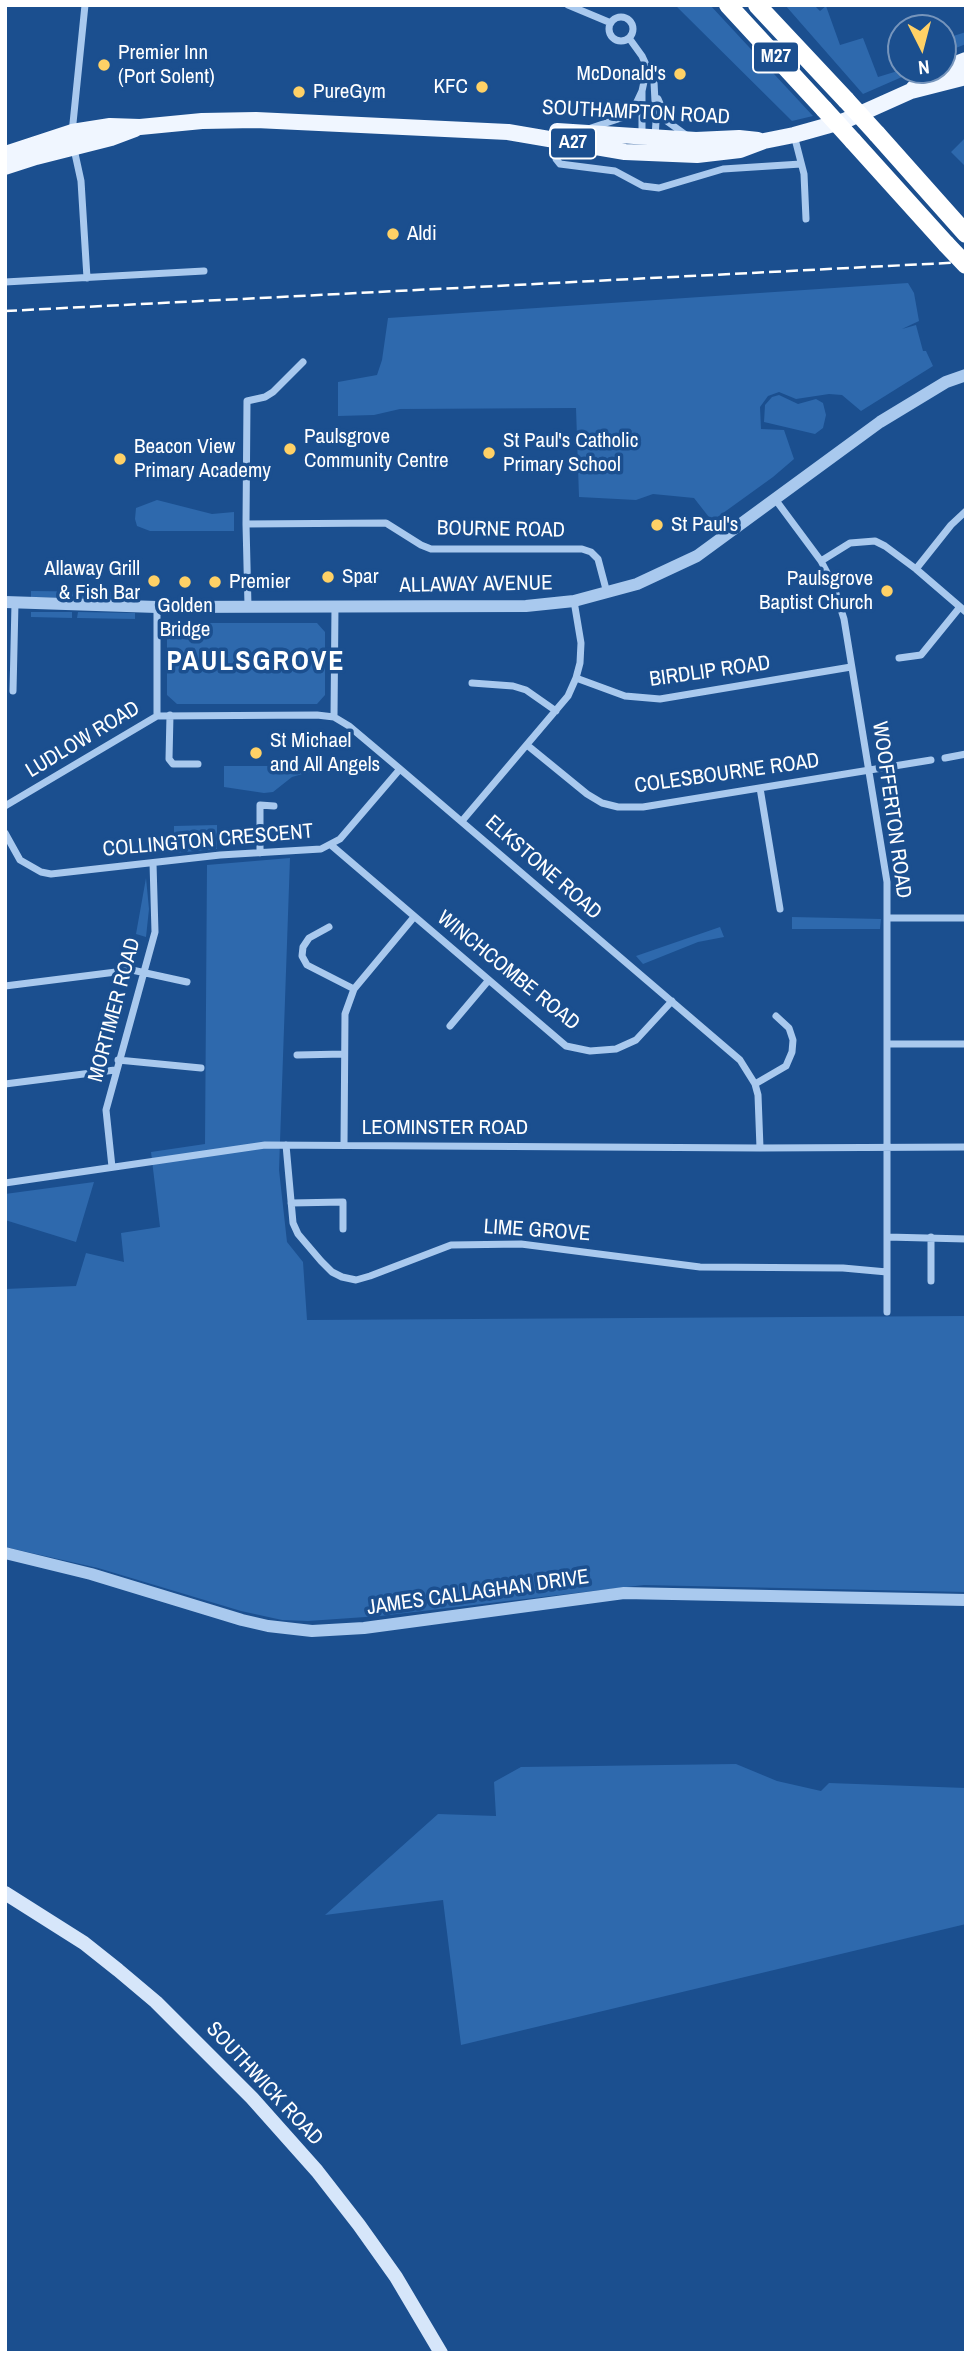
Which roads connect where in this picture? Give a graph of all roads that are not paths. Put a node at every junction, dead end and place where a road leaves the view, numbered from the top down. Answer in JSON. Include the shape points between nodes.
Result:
{"nodes":[{"id":1,"x":85,"y":5,"type":"edge"},
{"id":2,"x":568,"y":5,"type":"edge"},
{"id":3,"x":728,"y":5,"type":"edge"},
{"id":4,"x":757,"y":5,"type":"edge"},
{"id":5,"x":611,"y":23,"type":"junction"},
{"id":6,"x":629,"y":38,"type":"junction"},
{"id":7,"x":964,"y":64,"type":"edge"},
{"id":8,"x":647,"y":68,"type":"junction"},
{"id":9,"x":918,"y":84,"type":"edge"},
{"id":10,"x":642,"y":91,"type":"junction"},
{"id":11,"x":911,"y":91,"type":"junction"},
{"id":12,"x":655,"y":92,"type":"junction"},
{"id":13,"x":559,"y":134,"type":"junction"},
{"id":14,"x":794,"y":135,"type":"junction"},
{"id":15,"x":73,"y":139,"type":"junction"},
{"id":16,"x":696,"y":140,"type":"junction"},
{"id":17,"x":764,"y":141,"type":"junction"},
{"id":18,"x":646,"y":143,"type":"junction"},
{"id":19,"x":5,"y":154,"type":"edge"},
{"id":20,"x":801,"y":164,"type":"junction"},
{"id":21,"x":5,"y":167,"type":"edge"},
{"id":22,"x":806,"y":219,"type":"dead end"},
{"id":23,"x":966,"y":234,"type":"edge"},
{"id":24,"x":966,"y":265,"type":"edge"},
{"id":25,"x":204,"y":271,"type":"dead end"},
{"id":26,"x":87,"y":278,"type":"junction"},
{"id":27,"x":5,"y":282,"type":"edge"},
{"id":28,"x":303,"y":362,"type":"dead end"},
{"id":29,"x":966,"y":375,"type":"edge"},
{"id":30,"x":775,"y":499,"type":"junction"},
{"id":31,"x":966,"y":511,"type":"edge"},
{"id":32,"x":246,"y":523,"type":"junction"},
{"id":33,"x":821,"y":561,"type":"junction"},
{"id":34,"x":916,"y":569,"type":"junction"},
{"id":35,"x":607,"y":593,"type":"junction"},
{"id":36,"x":574,"y":601,"type":"junction"},
{"id":37,"x":10,"y":603,"type":"edge"},
{"id":38,"x":248,"y":606,"type":"junction"},
{"id":39,"x":335,"y":606,"type":"junction"},
{"id":40,"x":157,"y":607,"type":"junction"},
{"id":41,"x":963,"y":610,"type":"edge"},
{"id":42,"x":900,"y":658,"type":"dead end"},
{"id":43,"x":852,"y":667,"type":"junction"},
{"id":44,"x":576,"y":678,"type":"junction"},
{"id":45,"x":472,"y":683,"type":"dead end"},
{"id":46,"x":13,"y":691,"type":"dead end"},
{"id":47,"x":556,"y":711,"type":"junction"},
{"id":48,"x":170,"y":715,"type":"junction"},
{"id":49,"x":157,"y":716,"type":"junction"},
{"id":50,"x":334,"y":717,"type":"junction"},
{"id":51,"x":527,"y":744,"type":"junction"},
{"id":52,"x":966,"y":754,"type":"edge"},
{"id":53,"x":944,"y":758,"type":"dead end"},
{"id":54,"x":931,"y":760,"type":"dead end"},
{"id":55,"x":198,"y":764,"type":"dead end"},
{"id":56,"x":400,"y":769,"type":"junction"},
{"id":57,"x":868,"y":770,"type":"junction"},
{"id":58,"x":760,"y":788,"type":"junction"},
{"id":59,"x":5,"y":806,"type":"edge"},
{"id":60,"x":274,"y":806,"type":"dead end"},
{"id":61,"x":462,"y":821,"type":"junction"},
{"id":62,"x":5,"y":833,"type":"edge"},
{"id":63,"x":331,"y":845,"type":"junction"},
{"id":64,"x":260,"y":853,"type":"junction"},
{"id":65,"x":153,"y":863,"type":"junction"},
{"id":66,"x":780,"y":909,"type":"dead end"},
{"id":67,"x":414,"y":917,"type":"junction"},
{"id":68,"x":889,"y":918,"type":"junction"},
{"id":69,"x":966,"y":918,"type":"edge"},
{"id":70,"x":329,"y":927,"type":"dead end"},
{"id":71,"x":142,"y":974,"type":"junction"},
{"id":72,"x":488,"y":981,"type":"junction"},
{"id":73,"x":187,"y":982,"type":"dead end"},
{"id":74,"x":5,"y":986,"type":"edge"},
{"id":75,"x":354,"y":989,"type":"junction"},
{"id":76,"x":672,"y":1001,"type":"junction"},
{"id":77,"x":776,"y":1016,"type":"dead end"},
{"id":78,"x":450,"y":1026,"type":"dead end"},
{"id":79,"x":888,"y":1044,"type":"junction"},
{"id":80,"x":966,"y":1044,"type":"edge"},
{"id":81,"x":344,"y":1054,"type":"junction"},
{"id":82,"x":297,"y":1055,"type":"dead end"},
{"id":83,"x":118,"y":1060,"type":"junction"},
{"id":84,"x":201,"y":1068,"type":"dead end"},
{"id":85,"x":116,"y":1070,"type":"junction"},
{"id":86,"x":5,"y":1084,"type":"edge"},
{"id":87,"x":755,"y":1084,"type":"junction"},
{"id":88,"x":286,"y":1145,"type":"junction"},
{"id":89,"x":344,"y":1145,"type":"junction"},
{"id":90,"x":966,"y":1147,"type":"edge"},
{"id":91,"x":760,"y":1148,"type":"junction"},
{"id":92,"x":887,"y":1148,"type":"junction"},
{"id":93,"x":112,"y":1167,"type":"junction"},
{"id":94,"x":5,"y":1183,"type":"edge"},
{"id":95,"x":291,"y":1203,"type":"junction"},
{"id":96,"x":343,"y":1228,"type":"dead end"},
{"id":97,"x":887,"y":1237,"type":"junction"},
{"id":98,"x":930,"y":1237,"type":"junction"},
{"id":99,"x":966,"y":1239,"type":"edge"},
{"id":100,"x":887,"y":1272,"type":"junction"},
{"id":101,"x":931,"y":1281,"type":"dead end"},
{"id":102,"x":887,"y":1312,"type":"dead end"},
{"id":103,"x":5,"y":1553,"type":"edge"},
{"id":104,"x":966,"y":1600,"type":"edge"},
{"id":105,"x":5,"y":1893,"type":"edge"},
{"id":106,"x":441,"y":2353,"type":"edge"}],
"edges":[{"from":1,"to":15,"type":"street"},
{"from":2,"to":5,"type":"street"},
{"from":3,"to":24,"type":"highway","number":"M27","bridge":true},
{"from":4,"to":23,"type":"highway","number":"M27","bridge":true},
{"from":5,"to":6,"type":"street","via":[[614,38]]},
{"from":5,"to":6,"type":"street","via":[[619,18],[629,20],[633,29]]},
{"from":6,"to":8,"type":"street"},
{"from":7,"to":11,"type":"main road","name":"SOUTHAMPTON ROAD","number":"A27"},
{"from":8,"to":10,"type":"street"},
{"from":8,"to":12,"type":"street"},
{"from":9,"to":11,"type":"main road","name":"SOUTHAMPTON ROAD","number":"A27"},
{"from":10,"to":13,"type":"street","via":[[624,117]]},
{"from":10,"to":18,"type":"street"},
{"from":11,"to":14,"type":"main road","name":"SOUTHAMPTON ROAD","number":"A27","via":[[844,121]]},
{"from":12,"to":16,"type":"street","via":[[672,126]]},
{"from":12,"to":18,"type":"street"},
{"from":13,"to":15,"type":"main road","name":"SOUTHAMPTON ROAD","number":"A27","via":[[528,129],[508,132],[256,120],[140,127],[111,138]]},
{"from":13,"to":18,"type":"main road","name":"SOUTHAMPTON ROAD","number":"A27"},
{"from":13,"to":20,"type":"street","via":[[556,159],[560,164],[615,171],[643,186],[659,188],[723,169]]},
{"from":14,"to":17,"type":"main road","name":"SOUTHAMPTON ROAD","number":"A27"},
{"from":14,"to":20,"type":"street"},
{"from":15,"to":19,"type":"main road","name":"SOUTHAMPTON ROAD","number":"A27"},
{"from":15,"to":21,"type":"main road","name":"SOUTHAMPTON ROAD","number":"A27"},
{"from":15,"to":26,"type":"street","via":[[81,181]]},
{"from":16,"to":17,"type":"main road","name":"SOUTHAMPTON ROAD","number":"A27"},
{"from":16,"to":18,"type":"main road","name":"SOUTHAMPTON ROAD","number":"A27"},
{"from":17,"to":18,"type":"main road","name":"SOUTHAMPTON ROAD","number":"A27","via":[[731,151]]},
{"from":20,"to":22,"type":"street"},
{"from":25,"to":26,"type":"street"},
{"from":26,"to":27,"type":"street"},
{"from":28,"to":32,"type":"street","via":[[265,397],[247,401]]},
{"from":29,"to":30,"type":"street","name":"ALLAWAY AVENUE","via":[[880,422]]},
{"from":30,"to":33,"type":"street","name":"WOOFFERTON ROAD"},
{"from":30,"to":35,"type":"street","name":"ALLAWAY AVENUE","via":[[697,556]]},
{"from":31,"to":34,"type":"street"},
{"from":32,"to":35,"type":"street","name":"BOURNE ROAD","via":[[386,523],[431,549],[582,549],[598,559]]},
{"from":32,"to":38,"type":"street"},
{"from":33,"to":34,"type":"street","via":[[850,543],[875,541]]},
{"from":33,"to":43,"type":"street","name":"WOOFFERTON ROAD","via":[[844,620]]},
{"from":34,"to":41,"type":"street"},
{"from":35,"to":36,"type":"street","name":"ALLAWAY AVENUE"},
{"from":36,"to":39,"type":"street","name":"ALLAWAY AVENUE","via":[[526,606]]},
{"from":36,"to":44,"type":"street","via":[[581,643]]},
{"from":37,"to":40,"type":"street","name":"ALLAWAY AVENUE"},
{"from":37,"to":46,"type":"street"},
{"from":38,"to":39,"type":"street","name":"ALLAWAY AVENUE"},
{"from":38,"to":40,"type":"street","name":"ALLAWAY AVENUE"},
{"from":39,"to":50,"type":"street"},
{"from":40,"to":49,"type":"street","name":"LUDLOW ROAD"},
{"from":41,"to":42,"type":"street","via":[[921,654]]},
{"from":43,"to":44,"type":"street","name":"BIRDLIP ROAD","via":[[660,699],[625,696]]},
{"from":43,"to":57,"type":"street","name":"WOOFFERTON ROAD"},
{"from":44,"to":47,"type":"street"},
{"from":45,"to":47,"type":"street","via":[[526,690]]},
{"from":47,"to":51,"type":"street"},
{"from":48,"to":49,"type":"street"},
{"from":48,"to":50,"type":"street"},
{"from":48,"to":55,"type":"street","via":[[169,759],[173,764]]},
{"from":49,"to":59,"type":"street","name":"LUDLOW ROAD"},
{"from":50,"to":56,"type":"street","name":"ELKSTONE ROAD"},
{"from":51,"to":58,"type":"street","name":"COLESBOURNE ROAD","via":[[587,794],[618,807]]},
{"from":51,"to":61,"type":"street"},
{"from":52,"to":53,"type":"street"},
{"from":54,"to":57,"type":"street","name":"COLESBOURNE ROAD"},
{"from":56,"to":61,"type":"street","name":"ELKSTONE ROAD"},
{"from":56,"to":63,"type":"street","name":"COLLINGTON CRESCENT"},
{"from":57,"to":58,"type":"street","name":"COLESBOURNE ROAD"},
{"from":57,"to":68,"type":"street","name":"WOOFFERTON ROAD"},
{"from":58,"to":66,"type":"street"},
{"from":60,"to":64,"type":"street","via":[[260,805]]},
{"from":61,"to":76,"type":"street","name":"ELKSTONE ROAD"},
{"from":62,"to":65,"type":"street","name":"COLLINGTON CRESCENT","via":[[20,860],[41,872]]},
{"from":63,"to":64,"type":"street","name":"COLLINGTON CRESCENT"},
{"from":63,"to":67,"type":"street","name":"WINCHCOMBE ROAD"},
{"from":64,"to":65,"type":"street","name":"COLLINGTON CRESCENT"},
{"from":65,"to":71,"type":"street","name":"MORTIMER ROAD","via":[[155,932]]},
{"from":67,"to":72,"type":"street","name":"WINCHCOMBE ROAD"},
{"from":67,"to":75,"type":"street"},
{"from":68,"to":69,"type":"street"},
{"from":68,"to":79,"type":"street","name":"WOOFFERTON ROAD"},
{"from":70,"to":75,"type":"street","via":[[309,938],[302,956],[307,965]]},
{"from":71,"to":73,"type":"street"},
{"from":71,"to":74,"type":"street","via":[[132,970]]},
{"from":71,"to":83,"type":"street","name":"MORTIMER ROAD"},
{"from":72,"to":76,"type":"street","name":"WINCHCOMBE ROAD","via":[[566,1046],[590,1051],[616,1049],[636,1040]]},
{"from":72,"to":78,"type":"street"},
{"from":75,"to":81,"type":"street","via":[[345,1014]]},
{"from":76,"to":87,"type":"street","name":"ELKSTONE ROAD","via":[[740,1060]]},
{"from":77,"to":87,"type":"street","via":[[789,1028],[792,1052],[786,1066]]},
{"from":79,"to":80,"type":"street"},
{"from":79,"to":92,"type":"street","name":"WOOFFERTON ROAD"},
{"from":81,"to":82,"type":"street"},
{"from":81,"to":89,"type":"street"},
{"from":83,"to":84,"type":"street"},
{"from":83,"to":85,"type":"street","name":"MORTIMER ROAD"},
{"from":85,"to":86,"type":"street"},
{"from":85,"to":93,"type":"street","name":"MORTIMER ROAD","via":[[106,1110]]},
{"from":87,"to":91,"type":"street","name":"ELKSTONE ROAD"},
{"from":88,"to":89,"type":"street","name":"LEOMINSTER ROAD"},
{"from":88,"to":93,"type":"street","name":"LEOMINSTER ROAD","via":[[265,1144]]},
{"from":88,"to":95,"type":"street","name":"LIME GROVE"},
{"from":89,"to":91,"type":"street","name":"LEOMINSTER ROAD"},
{"from":90,"to":92,"type":"street","name":"LEOMINSTER ROAD"},
{"from":91,"to":92,"type":"street","name":"LEOMINSTER ROAD"},
{"from":92,"to":97,"type":"street","name":"WOOFFERTON ROAD"},
{"from":93,"to":94,"type":"street","name":"LEOMINSTER ROAD"},
{"from":95,"to":96,"type":"street","via":[[342,1202]]},
{"from":95,"to":100,"type":"street","name":"LIME GROVE","via":[[298,1234],[332,1272],[356,1280],[459,1244],[541,1245],[701,1267]]},
{"from":97,"to":98,"type":"street"},
{"from":97,"to":100,"type":"street","name":"WOOFFERTON ROAD"},
{"from":98,"to":99,"type":"street"},
{"from":98,"to":101,"type":"street"},
{"from":100,"to":102,"type":"street","name":"WOOFFERTON ROAD"},
{"from":103,"to":104,"type":"street","name":"JAMES CALLAGHAN DRIVE","via":[[243,1620],[312,1631],[624,1593]]},
{"from":105,"to":106,"type":"main road","name":"SOUTHWICK ROAD","via":[[118,1970],[252,2098],[359,2225]]}]}
